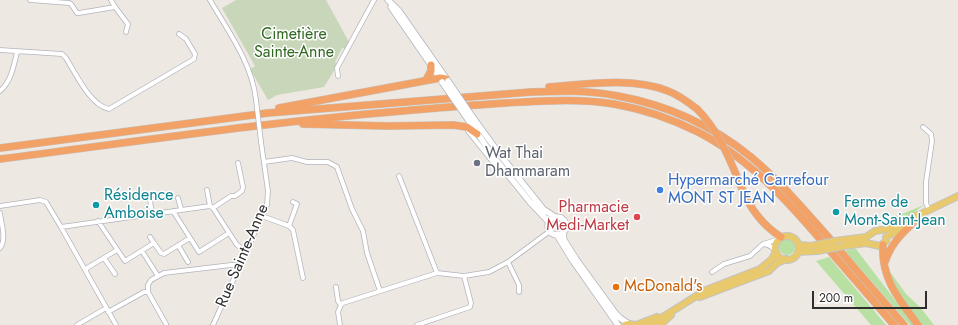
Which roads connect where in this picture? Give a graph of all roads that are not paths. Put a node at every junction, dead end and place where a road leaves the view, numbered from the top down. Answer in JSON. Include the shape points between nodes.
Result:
{"nodes":[{"id":1,"x":30,"y":0,"type":"edge"},
{"id":2,"x":36,"y":0,"type":"edge"},
{"id":3,"x":111,"y":0,"type":"edge"},
{"id":4,"x":210,"y":0,"type":"edge"},
{"id":5,"x":374,"y":0,"type":"edge"},
{"id":6,"x":387,"y":0,"type":"edge"},
{"id":7,"x":115,"y":6,"type":"junction"},
{"id":8,"x":126,"y":32,"type":"dead end"},
{"id":9,"x":179,"y":34,"type":"dead end"},
{"id":10,"x":0,"y":50,"type":"edge"},
{"id":11,"x":17,"y":52,"type":"junction"},
{"id":12,"x":431,"y":65,"type":"junction"},
{"id":13,"x":338,"y":76,"type":"dead end"},
{"id":14,"x":426,"y":80,"type":"junction"},
{"id":15,"x":444,"y":80,"type":"junction"},
{"id":16,"x":0,"y":91,"type":"edge"},
{"id":17,"x":531,"y":92,"type":"junction"},
{"id":18,"x":268,"y":113,"type":"junction"},
{"id":19,"x":472,"y":120,"type":"junction"},
{"id":20,"x":288,"y":121,"type":"junction"},
{"id":21,"x":923,"y":127,"type":"dead end"},
{"id":22,"x":468,"y":131,"type":"dead end"},
{"id":23,"x":477,"y":134,"type":"junction"},
{"id":24,"x":0,"y":148,"type":"edge"},
{"id":25,"x":491,"y":156,"type":"junction"},
{"id":26,"x":501,"y":156,"type":"junction"},
{"id":27,"x":0,"y":159,"type":"edge"},
{"id":28,"x":264,"y":162,"type":"junction"},
{"id":29,"x":238,"y":163,"type":"dead end"},
{"id":30,"x":399,"y":176,"type":"dead end"},
{"id":31,"x":515,"y":183,"type":"junction"},
{"id":32,"x":207,"y":190,"type":"dead end"},
{"id":33,"x":532,"y":196,"type":"junction"},
{"id":34,"x":958,"y":196,"type":"edge"},
{"id":35,"x":178,"y":198,"type":"dead end"},
{"id":36,"x":150,"y":200,"type":"dead end"},
{"id":37,"x":293,"y":202,"type":"dead end"},
{"id":38,"x":0,"y":206,"type":"edge"},
{"id":39,"x":211,"y":207,"type":"junction"},
{"id":40,"x":173,"y":210,"type":"junction"},
{"id":41,"x":181,"y":210,"type":"junction"},
{"id":42,"x":929,"y":210,"type":"junction"},
{"id":43,"x":0,"y":213,"type":"edge"},
{"id":44,"x":152,"y":214,"type":"junction"},
{"id":45,"x":921,"y":214,"type":"junction"},
{"id":46,"x":262,"y":216,"type":"junction"},
{"id":47,"x":555,"y":217,"type":"junction"},
{"id":48,"x":98,"y":221,"type":"junction"},
{"id":49,"x":549,"y":222,"type":"junction"},
{"id":50,"x":912,"y":224,"type":"junction"},
{"id":51,"x":289,"y":226,"type":"junction"},
{"id":52,"x":61,"y":227,"type":"junction"},
{"id":53,"x":879,"y":230,"type":"junction"},
{"id":54,"x":550,"y":231,"type":"junction"},
{"id":55,"x":229,"y":233,"type":"junction"},
{"id":56,"x":560,"y":234,"type":"junction"},
{"id":57,"x":872,"y":234,"type":"junction"},
{"id":58,"x":150,"y":237,"type":"dead end"},
{"id":59,"x":886,"y":237,"type":"junction"},
{"id":60,"x":190,"y":238,"type":"junction"},
{"id":61,"x":780,"y":238,"type":"junction"},
{"id":62,"x":154,"y":243,"type":"junction"},
{"id":63,"x":842,"y":243,"type":"junction"},
{"id":64,"x":763,"y":244,"type":"junction"},
{"id":65,"x":874,"y":244,"type":"junction"},
{"id":66,"x":799,"y":245,"type":"junction"},
{"id":67,"x":883,"y":245,"type":"junction"},
{"id":68,"x":178,"y":246,"type":"junction"},
{"id":69,"x":0,"y":248,"type":"edge"},
{"id":70,"x":117,"y":250,"type":"junction"},
{"id":71,"x":776,"y":250,"type":"junction"},
{"id":72,"x":142,"y":251,"type":"junction"},
{"id":73,"x":246,"y":251,"type":"junction"},
{"id":74,"x":798,"y":252,"type":"junction"},
{"id":75,"x":104,"y":258,"type":"junction"},
{"id":76,"x":786,"y":259,"type":"junction"},
{"id":77,"x":188,"y":262,"type":"dead end"},
{"id":78,"x":508,"y":262,"type":"junction"},
{"id":79,"x":239,"y":267,"type":"junction"},
{"id":80,"x":884,"y":267,"type":"junction"},
{"id":81,"x":86,"y":270,"type":"junction"},
{"id":82,"x":712,"y":272,"type":"dead end"},
{"id":83,"x":115,"y":274,"type":"dead end"},
{"id":84,"x":437,"y":274,"type":"junction"},
{"id":85,"x":158,"y":276,"type":"junction"},
{"id":86,"x":464,"y":276,"type":"junction"},
{"id":87,"x":303,"y":278,"type":"dead end"},
{"id":88,"x":336,"y":287,"type":"dead end"},
{"id":89,"x":380,"y":291,"type":"junction"},
{"id":90,"x":148,"y":292,"type":"junction"},
{"id":91,"x":519,"y":292,"type":"dead end"},
{"id":92,"x":689,"y":301,"type":"junction"},
{"id":93,"x":341,"y":305,"type":"junction"},
{"id":94,"x":683,"y":305,"type":"junction"},
{"id":95,"x":107,"y":310,"type":"junction"},
{"id":96,"x":667,"y":314,"type":"junction"},
{"id":97,"x":166,"y":324,"type":"dead end"},
{"id":98,"x":627,"y":324,"type":"edge"},
{"id":99,"x":77,"y":325,"type":"edge"},
{"id":100,"x":116,"y":325,"type":"edge"},
{"id":101,"x":213,"y":325,"type":"edge"},
{"id":102,"x":334,"y":325,"type":"edge"},
{"id":103,"x":340,"y":325,"type":"edge"},
{"id":104,"x":416,"y":325,"type":"edge"},
{"id":105,"x":618,"y":325,"type":"edge"},
{"id":106,"x":636,"y":325,"type":"edge"},
{"id":107,"x":650,"y":325,"type":"edge"},
{"id":108,"x":660,"y":325,"type":"edge"},
{"id":109,"x":894,"y":325,"type":"edge"},
{"id":110,"x":904,"y":325,"type":"edge"},
{"id":111,"x":918,"y":325,"type":"edge"}],
"edges":[{"from":1,"to":2,"type":"street"},
{"from":2,"to":7,"type":"street","via":[[69,3],[77,13]]},
{"from":3,"to":7,"type":"street"},
{"from":4,"to":28,"type":"street","name":"Rue Sainte-Anne","bridge":true,"via":[[252,78]]},
{"from":5,"to":13,"type":"street","via":[[337,68]]},
{"from":6,"to":12,"type":"main road"},
{"from":6,"to":15,"type":"main road","via":[[406,20]]},
{"from":7,"to":8,"type":"street","via":[[128,24]]},
{"from":9,"to":11,"type":"street","via":[[195,54],[194,59],[109,109],[89,95],[62,54]]},
{"from":10,"to":11,"type":"street"},
{"from":11,"to":16,"type":"street","via":[[9,79]]},
{"from":12,"to":14,"type":"highway","via":[[432,71]]},
{"from":12,"to":15,"type":"main road"},
{"from":14,"to":15,"type":"highway"},
{"from":14,"to":18,"type":"highway","via":[[275,109]]},
{"from":15,"to":19,"type":"main road","bridge":true},
{"from":17,"to":18,"type":"highway"},
{"from":17,"to":61,"type":"highway","bridge":true,"via":[[538,88],[614,82],[653,86],[684,99],[712,126],[750,206],[758,218]]},
{"from":17,"to":110,"type":"highway","via":[[588,92],[643,102],[675,112],[727,140],[776,179]]},
{"from":18,"to":24,"type":"highway"},
{"from":19,"to":23,"type":"main road"},
{"from":19,"to":26,"type":"main road"},
{"from":20,"to":23,"type":"highway","via":[[296,124],[462,126],[472,129]]},
{"from":20,"to":27,"type":"highway"},
{"from":20,"to":109,"type":"highway","via":[[558,100],[614,104],[669,119],[699,132],[726,148],[758,174],[812,229]]},
{"from":21,"to":42,"type":"street","via":[[931,134],[932,141],[926,182],[926,203]]},
{"from":22,"to":25,"type":"street"},
{"from":23,"to":25,"type":"main road"},
{"from":25,"to":26,"type":"street"},
{"from":25,"to":31,"type":"main road"},
{"from":26,"to":33,"type":"main road"},
{"from":28,"to":46,"type":"street","name":"Rue Sainte-Anne","via":[[268,198]]},
{"from":28,"to":89,"type":"street","via":[[292,158],[307,162],[328,162],[337,167],[363,231],[367,253]]},
{"from":29,"to":39,"type":"street","via":[[242,191]]},
{"from":30,"to":84,"type":"street"},
{"from":31,"to":33,"type":"main road","via":[[519,182]]},
{"from":31,"to":49,"type":"main road"},
{"from":32,"to":39,"type":"street"},
{"from":33,"to":47,"type":"main road","via":[[543,209]]},
{"from":34,"to":42,"type":"main road"},
{"from":35,"to":41,"type":"street"},
{"from":36,"to":44,"type":"street"},
{"from":37,"to":51,"type":"street","via":[[297,204]]},
{"from":38,"to":52,"type":"street","via":[[43,201]]},
{"from":39,"to":41,"type":"street"},
{"from":39,"to":55,"type":"street"},
{"from":40,"to":41,"type":"street"},
{"from":40,"to":44,"type":"street"},
{"from":40,"to":60,"type":"street"},
{"from":42,"to":45,"type":"main road"},
{"from":43,"to":69,"type":"street","via":[[4,236]]},
{"from":44,"to":48,"type":"street"},
{"from":45,"to":50,"type":"main road"},
{"from":45,"to":53,"type":"main road","via":[[894,228]]},
{"from":46,"to":51,"type":"street"},
{"from":46,"to":73,"type":"street","name":"Rue Sainte-Anne"},
{"from":47,"to":49,"type":"main road"},
{"from":47,"to":56,"type":"main road","via":[[566,222],[566,227]]},
{"from":48,"to":52,"type":"street"},
{"from":48,"to":70,"type":"street"},
{"from":49,"to":54,"type":"main road"},
{"from":50,"to":59,"type":"main road"},
{"from":50,"to":80,"type":"highway","via":[[892,246]]},
{"from":51,"to":87,"type":"street","via":[[294,232]]},
{"from":52,"to":81,"type":"street"},
{"from":53,"to":57,"type":"main road"},
{"from":53,"to":59,"type":"main road","via":[[884,232]]},
{"from":54,"to":56,"type":"main road"},
{"from":54,"to":78,"type":"street"},
{"from":55,"to":60,"type":"street","via":[[199,252]]},
{"from":55,"to":73,"type":"street","via":[[239,248]]},
{"from":56,"to":98,"type":"main road","via":[[616,314]]},
{"from":56,"to":105,"type":"main road","via":[[569,256]]},
{"from":57,"to":63,"type":"main road"},
{"from":57,"to":65,"type":"main road","via":[[871,241]]},
{"from":58,"to":62,"type":"street"},
{"from":59,"to":67,"type":"main road"},
{"from":60,"to":68,"type":"street"},
{"from":61,"to":64,"type":"street"},
{"from":61,"to":66,"type":"main road","via":[[792,237]]},
{"from":61,"to":71,"type":"main road"},
{"from":62,"to":68,"type":"street","via":[[162,254]]},
{"from":62,"to":72,"type":"street"},
{"from":63,"to":65,"type":"main road"},
{"from":63,"to":66,"type":"main road","bridge":true},
{"from":63,"to":74,"type":"main road","bridge":true,"via":[[817,251]]},
{"from":64,"to":71,"type":"street"},
{"from":64,"to":82,"type":"street","via":[[750,256],[724,264]]},
{"from":65,"to":67,"type":"main road"},
{"from":66,"to":74,"type":"main road"},
{"from":67,"to":80,"type":"highway"},
{"from":68,"to":77,"type":"street"},
{"from":70,"to":72,"type":"street","via":[[125,262]]},
{"from":70,"to":75,"type":"street"},
{"from":71,"to":76,"type":"main road","via":[[780,257]]},
{"from":71,"to":92,"type":"main road","via":[[772,259],[760,269],[706,290]]},
{"from":72,"to":85,"type":"street"},
{"from":73,"to":79,"type":"street","name":"Rue Sainte-Anne"},
{"from":74,"to":76,"type":"main road","via":[[794,257]]},
{"from":75,"to":81,"type":"street"},
{"from":75,"to":83,"type":"street"},
{"from":76,"to":92,"type":"main road","via":[[759,275]]},
{"from":78,"to":86,"type":"street","via":[[482,274]]},
{"from":78,"to":91,"type":"street","via":[[520,285]]},
{"from":79,"to":85,"type":"street","via":[[235,264],[204,267]]},
{"from":79,"to":101,"type":"street","name":"Rue Sainte-Anne"},
{"from":80,"to":111,"type":"highway","via":[[894,292]]},
{"from":81,"to":95,"type":"street"},
{"from":84,"to":86,"type":"street"},
{"from":84,"to":89,"type":"street"},
{"from":85,"to":90,"type":"street","via":[[149,282]]},
{"from":86,"to":104,"type":"street","via":[[472,302],[470,307]]},
{"from":88,"to":93,"type":"street"},
{"from":89,"to":93,"type":"street"},
{"from":90,"to":95,"type":"street"},
{"from":90,"to":97,"type":"street"},
{"from":92,"to":94,"type":"main road"},
{"from":93,"to":103,"type":"street","via":[[338,312]]},
{"from":94,"to":96,"type":"main road"},
{"from":94,"to":108,"type":"main road"},
{"from":95,"to":99,"type":"street"},
{"from":95,"to":100,"type":"street"},
{"from":96,"to":106,"type":"main road"},
{"from":96,"to":107,"type":"main road"},
{"from":98,"to":106,"type":"main road"},
{"from":102,"to":103,"type":"street"}]}
